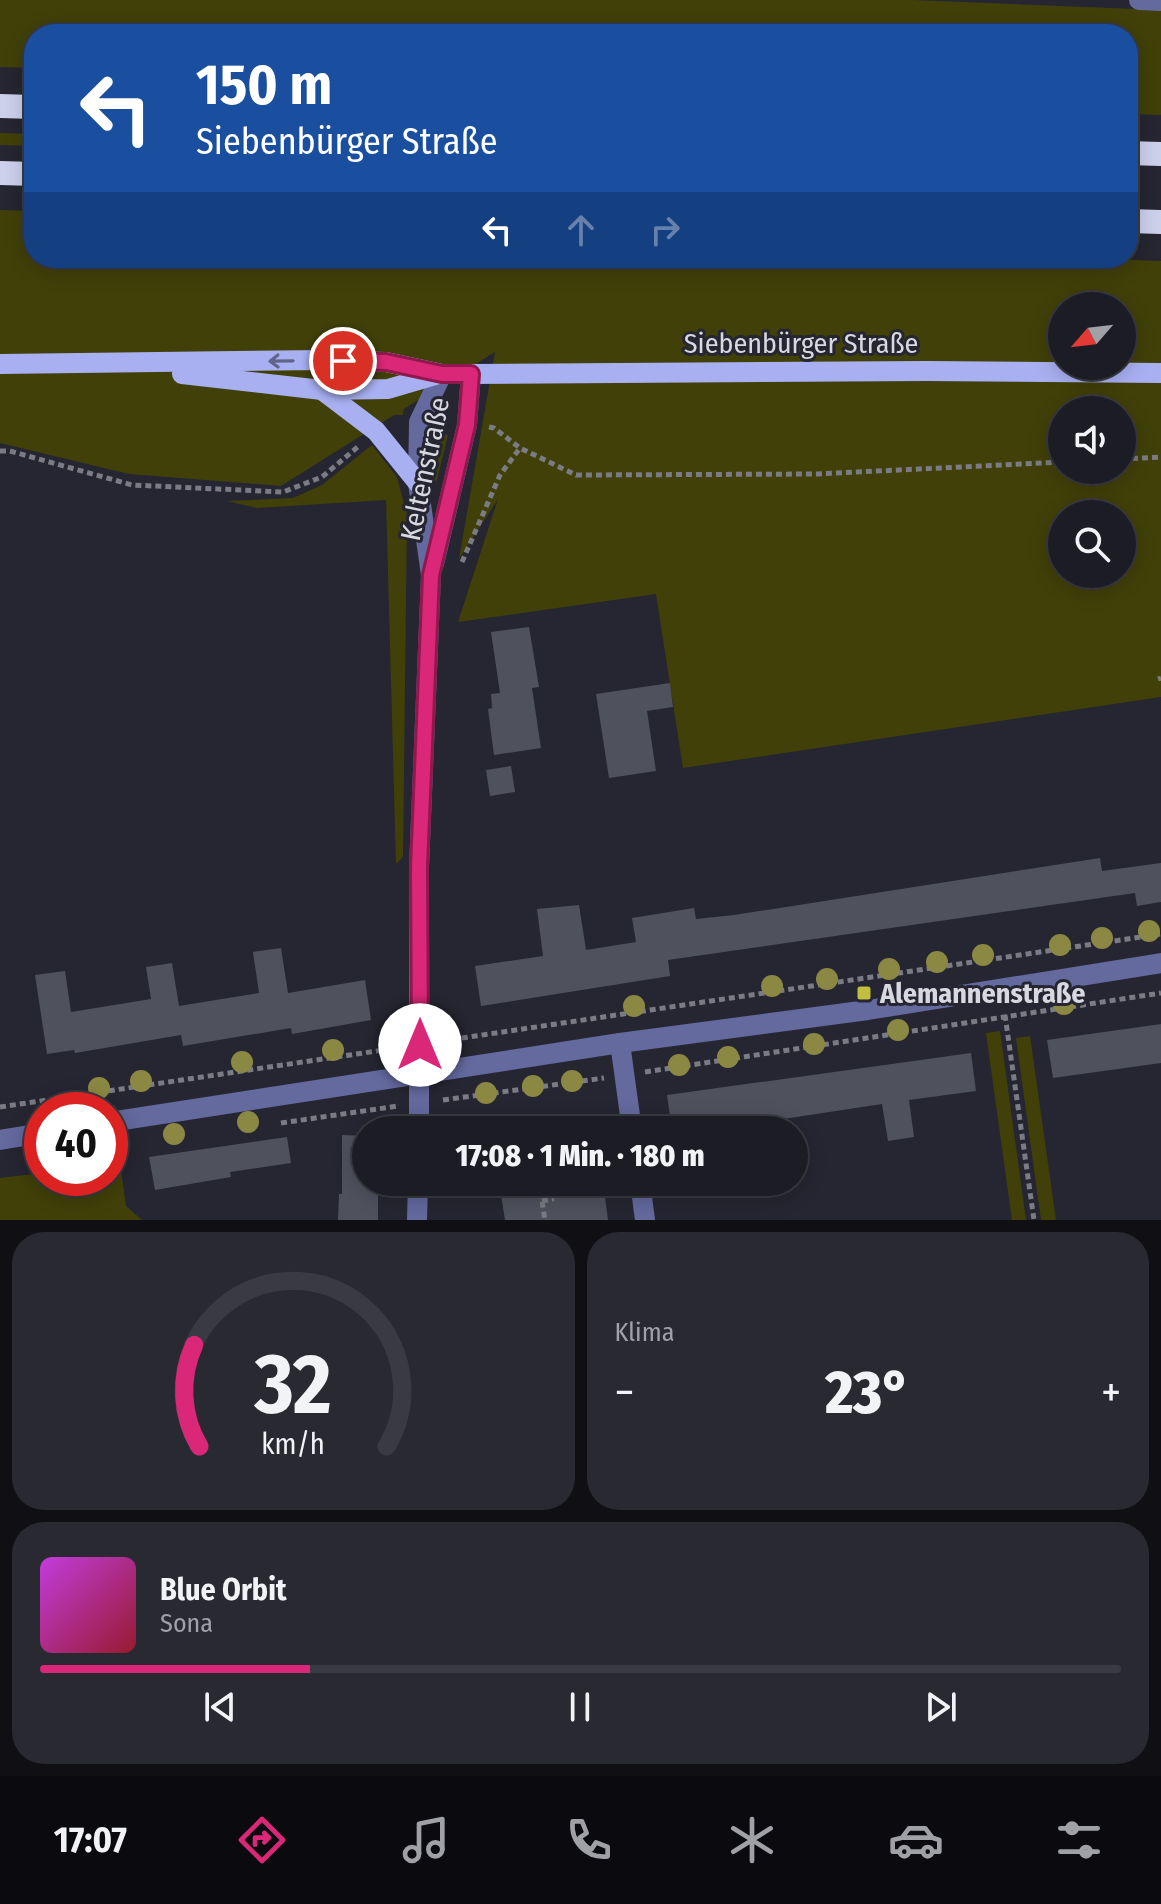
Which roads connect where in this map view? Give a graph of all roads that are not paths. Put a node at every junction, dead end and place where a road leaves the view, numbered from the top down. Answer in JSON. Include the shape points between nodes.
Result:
{"nodes":[{"id":1,"x":1139,"y":0,"type":"edge"},
{"id":2,"x":1161,"y":1,"type":"edge"},
{"id":3,"x":0,"y":106,"type":"edge"},
{"id":4,"x":24,"y":107,"type":"edge"},
{"id":5,"x":1138,"y":153,"type":"edge"},
{"id":6,"x":1161,"y":154,"type":"edge"},
{"id":7,"x":0,"y":173,"type":"edge"},
{"id":8,"x":24,"y":174,"type":"edge"},
{"id":9,"x":1138,"y":221,"type":"edge"},
{"id":10,"x":1161,"y":222,"type":"edge"},
{"id":11,"x":0,"y":364,"type":"edge"},
{"id":12,"x":102,"y":365,"type":"junction"},
{"id":13,"x":1161,"y":373,"type":"edge"},
{"id":14,"x":442,"y":374,"type":"junction"},
{"id":15,"x":471,"y":374,"type":"junction"},
{"id":16,"x":322,"y":390,"type":"junction"},
{"id":17,"x":418,"y":483,"type":"junction"},
{"id":18,"x":431,"y":575,"type":"junction"},
{"id":19,"x":1161,"y":963,"type":"edge"},
{"id":20,"x":620,"y":1043,"type":"junction"},
{"id":21,"x":420,"y":1075,"type":"junction"},
{"id":22,"x":419,"y":1116,"type":"edge"},
{"id":23,"x":630,"y":1116,"type":"edge"},
{"id":24,"x":128,"y":1119,"type":"edge"},
{"id":25,"x":24,"y":1136,"type":"edge"},
{"id":26,"x":0,"y":1140,"type":"edge"},
{"id":27,"x":418,"y":1196,"type":"edge"},
{"id":28,"x":642,"y":1196,"type":"edge"},
{"id":29,"x":417,"y":1220,"type":"edge"},
{"id":30,"x":645,"y":1220,"type":"edge"}],
"edges":[{"from":1,"to":2,"type":"street"},
{"from":3,"to":4,"type":"highway"},
{"from":5,"to":6,"type":"highway"},
{"from":7,"to":8,"type":"highway"},
{"from":9,"to":10,"type":"highway"},
{"from":11,"to":12,"type":"main road","name":"Siebenbürger Straße"},
{"from":14,"to":12,"type":"main road","name":"Siebenbürger Straße","one_way":true,"via":[[386,362],[321,360]]},
{"from":12,"to":16,"type":"main road","name":"Siebenbürger Straße"},
{"from":13,"to":15,"type":"main road","name":"Siebenbürger Straße"},
{"from":14,"to":15,"type":"main road","name":"Siebenbürger Straße"},
{"from":14,"to":16,"type":"main road","name":"Siebenbürger Straße","via":[[388,389]]},
{"from":14,"to":17,"type":"street","name":"Keltenstraße","via":[[419,422]]},
{"from":15,"to":18,"type":"street","name":"Keltenstraße","via":[[467,425]]},
{"from":16,"to":17,"type":"main road","via":[[376,431]]},
{"from":17,"to":18,"type":"street","name":"Keltenstraße"},
{"from":18,"to":21,"type":"street","name":"Keltenstraße","via":[[419,867]]},
{"from":19,"to":20,"type":"street"},
{"from":20,"to":21,"type":"street"},
{"from":20,"to":23,"type":"street"},
{"from":21,"to":22,"type":"street","name":"Keltenstraße"},
{"from":21,"to":24,"type":"street"},
{"from":25,"to":26,"type":"street"},
{"from":27,"to":29,"type":"street"},
{"from":28,"to":30,"type":"street"}]}
